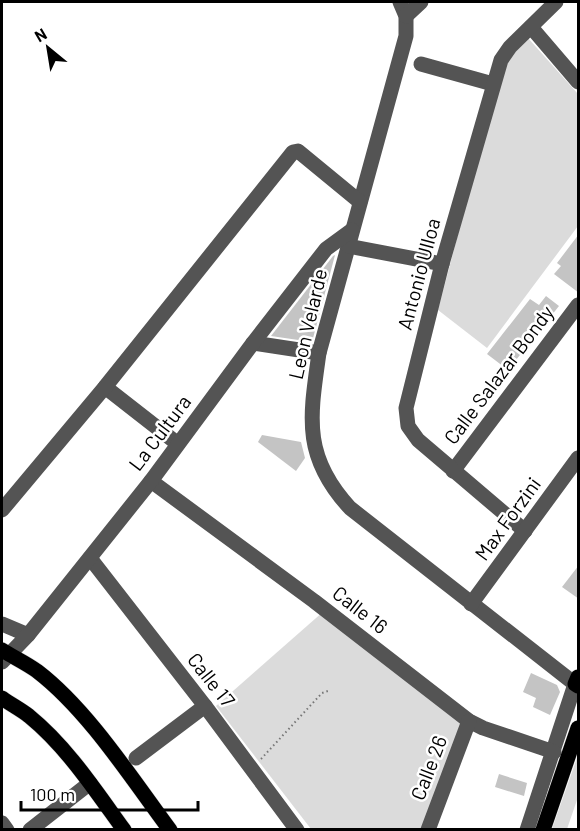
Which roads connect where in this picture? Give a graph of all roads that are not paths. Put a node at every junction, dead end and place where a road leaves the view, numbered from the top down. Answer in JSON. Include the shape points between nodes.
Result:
{"nodes":[{"id":1,"x":400,"y":2,"type":"edge"},
{"id":2,"x":421,"y":2,"type":"edge"},
{"id":3,"x":556,"y":2,"type":"edge"},
{"id":4,"x":406,"y":16,"type":"junction"},
{"id":5,"x":531,"y":27,"type":"junction"},
{"id":6,"x":420,"y":64,"type":"dead end"},
{"id":7,"x":579,"y":82,"type":"edge"},
{"id":8,"x":493,"y":84,"type":"junction"},
{"id":9,"x":360,"y":202,"type":"junction"},
{"id":10,"x":352,"y":230,"type":"junction"},
{"id":11,"x":348,"y":246,"type":"junction"},
{"id":12,"x":442,"y":264,"type":"junction"},
{"id":13,"x":579,"y":305,"type":"edge"},
{"id":14,"x":253,"y":343,"type":"junction"},
{"id":15,"x":319,"y":353,"type":"junction"},
{"id":16,"x":105,"y":387,"type":"junction"},
{"id":17,"x":178,"y":444,"type":"junction"},
{"id":18,"x":579,"y":458,"type":"edge"},
{"id":19,"x":453,"y":471,"type":"junction"},
{"id":20,"x":151,"y":481,"type":"junction"},
{"id":21,"x":2,"y":510,"type":"edge"},
{"id":22,"x":525,"y":531,"type":"junction"},
{"id":23,"x":90,"y":558,"type":"junction"},
{"id":24,"x":471,"y":604,"type":"junction"},
{"id":25,"x":2,"y":624,"type":"edge"},
{"id":26,"x":28,"y":635,"type":"junction"},
{"id":27,"x":4,"y":656,"type":"edge"},
{"id":28,"x":577,"y":682,"type":"edge"},
{"id":29,"x":2,"y":698,"type":"edge"},
{"id":30,"x":205,"y":706,"type":"junction"},
{"id":31,"x":469,"y":721,"type":"junction"},
{"id":32,"x":579,"y":728,"type":"edge"},
{"id":33,"x":554,"y":752,"type":"junction"},
{"id":34,"x":136,"y":758,"type":"dead end"},
{"id":35,"x":90,"y":783,"type":"junction"},
{"id":36,"x":2,"y":823,"type":"edge"},
{"id":37,"x":8,"y":830,"type":"edge"},
{"id":38,"x":30,"y":830,"type":"edge"},
{"id":39,"x":124,"y":830,"type":"edge"},
{"id":40,"x":170,"y":830,"type":"edge"},
{"id":41,"x":297,"y":830,"type":"edge"},
{"id":42,"x":428,"y":830,"type":"edge"},
{"id":43,"x":527,"y":830,"type":"edge"},
{"id":44,"x":543,"y":830,"type":"edge"}],
"edges":[{"from":1,"to":4,"type":"street","name":"Leon Velarde"},
{"from":2,"to":4,"type":"street"},
{"from":3,"to":5,"type":"street","name":"Antonio Ulloa"},
{"from":4,"to":9,"type":"street","name":"Leon Velarde","via":[[406,36]]},
{"from":5,"to":7,"type":"street"},
{"from":5,"to":8,"type":"street","name":"Antonio Ulloa","via":[[501,60]]},
{"from":6,"to":8,"type":"street"},
{"from":8,"to":12,"type":"street","name":"Antonio Ulloa"},
{"from":9,"to":10,"type":"street","name":"Leon Velarde"},
{"from":9,"to":16,"type":"street","via":[[298,151],[293,152]]},
{"from":10,"to":11,"type":"street","name":"Leon Velarde"},
{"from":10,"to":14,"type":"street","name":"La Cultura","via":[[326,249]]},
{"from":11,"to":12,"type":"street"},
{"from":11,"to":15,"type":"street","name":"Leon Velarde"},
{"from":12,"to":19,"type":"street","name":"Antonio Ulloa","via":[[406,408],[408,426],[417,440]]},
{"from":13,"to":19,"type":"street","name":"Calle Salazar Bondy"},
{"from":14,"to":15,"type":"street"},
{"from":14,"to":17,"type":"street","name":"La Cultura"},
{"from":15,"to":24,"type":"street","name":"Leon Velarde","via":[[312,438],[328,481],[350,508]]},
{"from":16,"to":17,"type":"street"},
{"from":16,"to":21,"type":"street"},
{"from":17,"to":20,"type":"street","name":"La Cultura"},
{"from":18,"to":22,"type":"street","name":"Max Forzini"},
{"from":19,"to":22,"type":"street","name":"Antonio Ulloa"},
{"from":20,"to":23,"type":"street","name":"La Cultura"},
{"from":20,"to":31,"type":"street","name":"Calle 16"},
{"from":22,"to":24,"type":"street","name":"Max Forzini"},
{"from":23,"to":26,"type":"street","name":"La Cultura"},
{"from":23,"to":30,"type":"street","name":"Calle 17"},
{"from":24,"to":28,"type":"street","name":"Leon Velarde"},
{"from":25,"to":26,"type":"street"},
{"from":26,"to":27,"type":"street","name":"La Cultura"},
{"from":27,"to":40,"type":"main road","via":[[40,673],[99,735]]},
{"from":28,"to":33,"type":"street"},
{"from":29,"to":35,"type":"main road","via":[[59,745]]},
{"from":30,"to":34,"type":"street"},
{"from":30,"to":41,"type":"street","name":"Calle 17"},
{"from":31,"to":33,"type":"street","name":"Calle 16"},
{"from":31,"to":42,"type":"street","name":"Calle 26"},
{"from":32,"to":44,"type":"main road"},
{"from":33,"to":43,"type":"street"},
{"from":35,"to":38,"type":"street"},
{"from":35,"to":39,"type":"main road"},
{"from":36,"to":37,"type":"street"}]}
